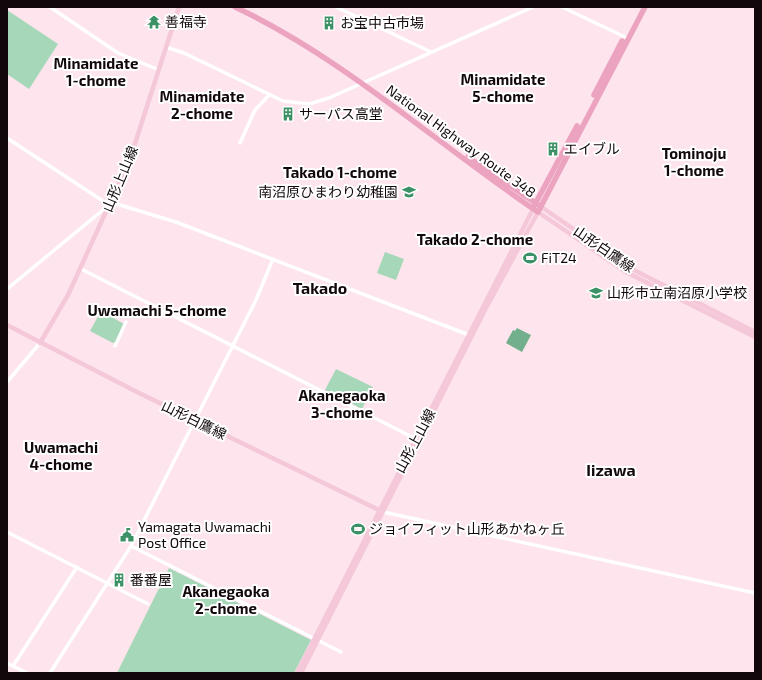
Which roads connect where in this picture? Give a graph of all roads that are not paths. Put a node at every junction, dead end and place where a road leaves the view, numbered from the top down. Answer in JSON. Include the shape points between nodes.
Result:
{"nodes":[{"id":1,"x":50,"y":7,"type":"edge"},
{"id":2,"x":179,"y":7,"type":"edge"},
{"id":3,"x":235,"y":7,"type":"edge"},
{"id":4,"x":243,"y":7,"type":"edge"},
{"id":5,"x":336,"y":7,"type":"edge"},
{"id":6,"x":533,"y":7,"type":"edge"},
{"id":7,"x":562,"y":7,"type":"edge"},
{"id":8,"x":641,"y":7,"type":"edge"},
{"id":9,"x":645,"y":7,"type":"edge"},
{"id":10,"x":625,"y":37,"type":"junction"},
{"id":11,"x":166,"y":47,"type":"junction"},
{"id":12,"x":431,"y":52,"type":"junction"},
{"id":13,"x":159,"y":70,"type":"junction"},
{"id":14,"x":362,"y":82,"type":"junction"},
{"id":15,"x":269,"y":95,"type":"junction"},
{"id":16,"x":7,"y":138,"type":"edge"},
{"id":17,"x":240,"y":143,"type":"dead end"},
{"id":18,"x":109,"y":204,"type":"junction"},
{"id":19,"x":537,"y":207,"type":"junction"},
{"id":20,"x":273,"y":259,"type":"junction"},
{"id":21,"x":81,"y":269,"type":"junction"},
{"id":22,"x":7,"y":289,"type":"edge"},
{"id":23,"x":126,"y":322,"type":"dead end"},
{"id":24,"x":7,"y":325,"type":"edge"},
{"id":25,"x":755,"y":332,"type":"edge"},
{"id":26,"x":469,"y":335,"type":"junction"},
{"id":27,"x":755,"y":337,"type":"edge"},
{"id":28,"x":40,"y":343,"type":"junction"},
{"id":29,"x":115,"y":346,"type":"dead end"},
{"id":30,"x":232,"y":346,"type":"junction"},
{"id":31,"x":7,"y":382,"type":"edge"},
{"id":32,"x":194,"y":420,"type":"junction"},
{"id":33,"x":416,"y":439,"type":"junction"},
{"id":34,"x":381,"y":511,"type":"junction"},
{"id":35,"x":7,"y":532,"type":"edge"},
{"id":36,"x":131,"y":546,"type":"junction"},
{"id":37,"x":77,"y":567,"type":"junction"},
{"id":38,"x":107,"y":583,"type":"junction"},
{"id":39,"x":755,"y":593,"type":"edge"},
{"id":40,"x":148,"y":604,"type":"dead end"},
{"id":41,"x":316,"y":639,"type":"junction"},
{"id":42,"x":341,"y":652,"type":"dead end"},
{"id":43,"x":7,"y":663,"type":"edge"},
{"id":44,"x":13,"y":666,"type":"junction"},
{"id":45,"x":27,"y":673,"type":"edge"},
{"id":46,"x":50,"y":673,"type":"edge"},
{"id":47,"x":296,"y":673,"type":"edge"},
{"id":48,"x":302,"y":673,"type":"edge"}],
"edges":[{"from":1,"to":13,"type":"street","via":[[118,53]]},
{"from":2,"to":11,"type":"main road","name":"山形上山線"},
{"from":3,"to":14,"type":"highway","name":"National Highway Route 348","via":[[302,43]]},
{"from":4,"to":14,"type":"highway","name":"National Highway Route 348","via":[[299,39]]},
{"from":5,"to":12,"type":"street"},
{"from":6,"to":12,"type":"street"},
{"from":7,"to":10,"type":"street"},
{"from":8,"to":10,"type":"highway","name":"National Highway Route 348"},
{"from":9,"to":19,"type":"highway","name":"National Highway Route 348"},
{"from":10,"to":19,"type":"highway","name":"National Highway Route 348"},
{"from":11,"to":13,"type":"main road","name":"山形上山線"},
{"from":11,"to":15,"type":"street","via":[[184,53]]},
{"from":12,"to":14,"type":"street"},
{"from":13,"to":18,"type":"main road","name":"山形上山線","via":[[130,159]]},
{"from":14,"to":15,"type":"street","via":[[329,98],[309,104],[288,102]]},
{"from":14,"to":19,"type":"highway","name":"National Highway Route 348"},
{"from":15,"to":17,"type":"street","via":[[256,110]]},
{"from":16,"to":18,"type":"street"},
{"from":18,"to":20,"type":"street","via":[[176,222]]},
{"from":18,"to":21,"type":"main road","name":"山形上山線"},
{"from":18,"to":22,"type":"street"},
{"from":19,"to":25,"type":"main road","name":"山形白鷹線","via":[[630,268]]},
{"from":19,"to":26,"type":"main road","name":"山形上山線"},
{"from":19,"to":27,"type":"main road","name":"山形白鷹線","via":[[626,272]]},
{"from":19,"to":34,"type":"main road","name":"山形上山線"},
{"from":20,"to":26,"type":"street"},
{"from":20,"to":30,"type":"street","via":[[256,300]]},
{"from":21,"to":28,"type":"main road","name":"山形上山線"},
{"from":21,"to":30,"type":"street"},
{"from":23,"to":29,"type":"street"},
{"from":24,"to":28,"type":"main road","name":"山形白鷹線"},
{"from":26,"to":33,"type":"main road","name":"山形上山線"},
{"from":28,"to":31,"type":"street"},
{"from":28,"to":32,"type":"main road","name":"山形白鷹線"},
{"from":30,"to":32,"type":"street"},
{"from":30,"to":33,"type":"street"},
{"from":32,"to":34,"type":"main road","name":"山形白鷹線"},
{"from":32,"to":36,"type":"street"},
{"from":33,"to":34,"type":"main road","name":"山形上山線"},
{"from":34,"to":39,"type":"street"},
{"from":34,"to":41,"type":"main road","name":"山形上山線"},
{"from":35,"to":37,"type":"street"},
{"from":36,"to":38,"type":"street"},
{"from":36,"to":41,"type":"street"},
{"from":37,"to":38,"type":"street"},
{"from":37,"to":44,"type":"street"},
{"from":38,"to":40,"type":"street"},
{"from":38,"to":46,"type":"street"},
{"from":41,"to":42,"type":"street"},
{"from":41,"to":47,"type":"main road","name":"山形上山線"},
{"from":41,"to":48,"type":"main road","name":"山形上山線"},
{"from":43,"to":44,"type":"street"},
{"from":44,"to":45,"type":"street"}]}
